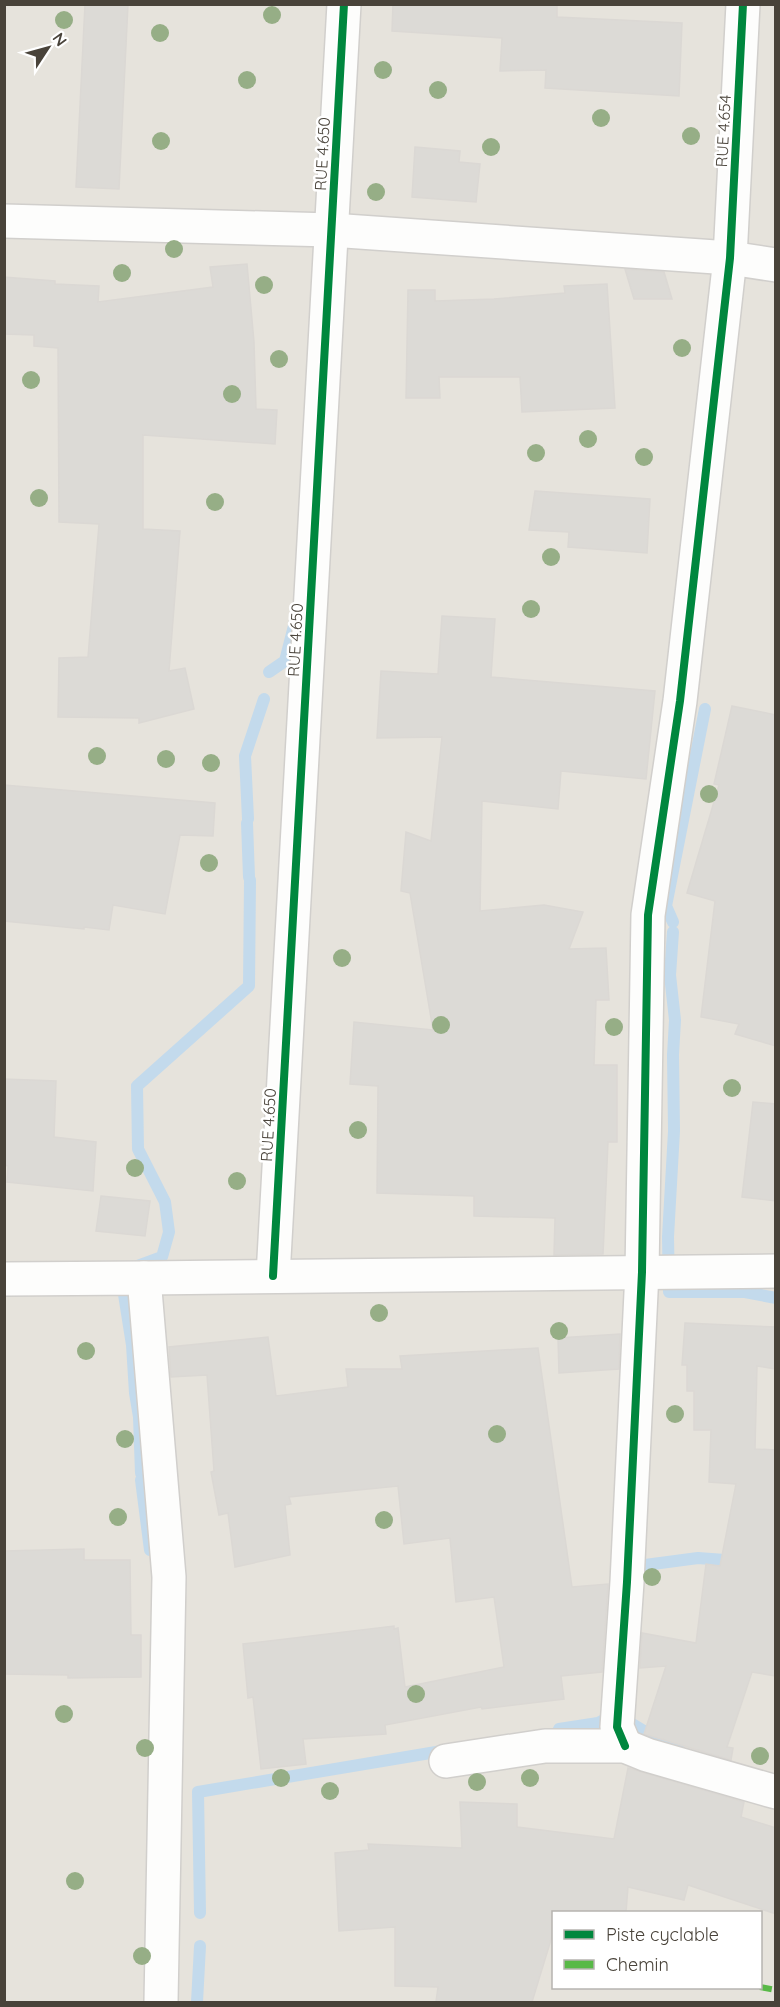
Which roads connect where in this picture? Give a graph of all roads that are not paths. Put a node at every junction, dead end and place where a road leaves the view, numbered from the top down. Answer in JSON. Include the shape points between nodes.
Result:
{"nodes":[{"id":1,"x":344,"y":4,"type":"edge"},
{"id":2,"x":743,"y":4,"type":"edge"},
{"id":3,"x":4,"y":221,"type":"edge"},
{"id":4,"x":332,"y":230,"type":"junction"},
{"id":5,"x":730,"y":258,"type":"junction"},
{"id":6,"x":776,"y":266,"type":"edge"},
{"id":7,"x":776,"y":1270,"type":"edge"},
{"id":8,"x":642,"y":1272,"type":"junction"},
{"id":9,"x":273,"y":1276,"type":"junction"},
{"id":10,"x":144,"y":1278,"type":"junction"},
{"id":11,"x":4,"y":1279,"type":"edge"},
{"id":12,"x":625,"y":1746,"type":"junction"},
{"id":13,"x":446,"y":1761,"type":"dead end"},
{"id":14,"x":776,"y":1792,"type":"edge"},
{"id":15,"x":161,"y":2002,"type":"edge"}],
"edges":[{"from":1,"to":4,"type":"street","name":"RUE 4.650"},
{"from":2,"to":5,"type":"street","name":"RUE 4.654"},
{"from":3,"to":4,"type":"street"},
{"from":4,"to":5,"type":"street"},
{"from":4,"to":9,"type":"street","name":"RUE 4.650"},
{"from":5,"to":6,"type":"street"},
{"from":5,"to":8,"type":"street","name":"RUE 4.654","via":[[680,701],[648,915]]},
{"from":7,"to":8,"type":"street"},
{"from":8,"to":9,"type":"street"},
{"from":8,"to":12,"type":"street","name":"RUE 4.654","via":[[617,1727]]},
{"from":9,"to":10,"type":"street"},
{"from":10,"to":11,"type":"street"},
{"from":10,"to":15,"type":"street","via":[[169,1577]]},
{"from":12,"to":13,"type":"street","via":[[545,1746]]},
{"from":12,"to":14,"type":"street"}]}
